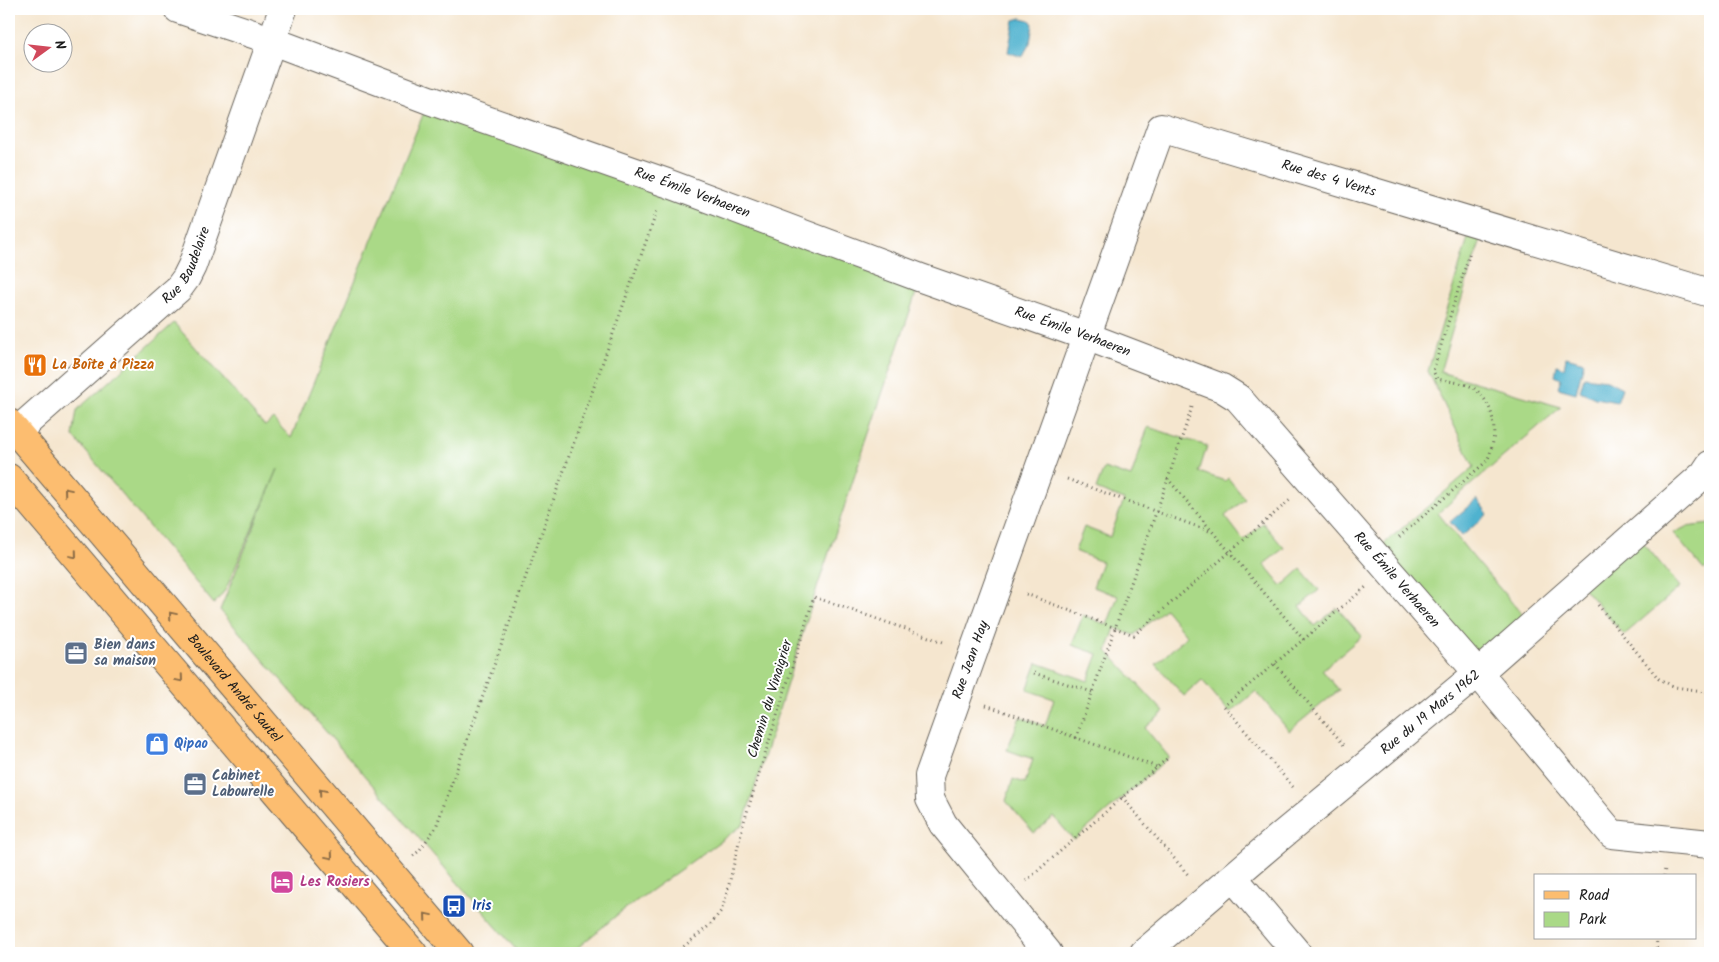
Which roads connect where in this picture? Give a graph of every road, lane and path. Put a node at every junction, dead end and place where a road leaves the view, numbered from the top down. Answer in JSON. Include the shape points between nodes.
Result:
{"nodes":[{"id":1,"x":178,"y":9,"type":"edge"},
{"id":2,"x":283,"y":9,"type":"edge"},
{"id":3,"x":272,"y":41,"type":"junction"},
{"id":4,"x":667,"y":184,"type":"junction"},
{"id":5,"x":1479,"y":222,"type":"junction"},
{"id":6,"x":1710,"y":293,"type":"edge"},
{"id":7,"x":1086,"y":336,"type":"junction"},
{"id":8,"x":1190,"y":410,"type":"dead end"},
{"id":9,"x":13,"y":427,"type":"edge"},
{"id":10,"x":1710,"y":465,"type":"edge"},
{"id":11,"x":9,"y":478,"type":"edge"},
{"id":12,"x":1168,"y":479,"type":"junction"},
{"id":13,"x":1078,"y":483,"type":"dead end"},
{"id":14,"x":1283,"y":506,"type":"dead end"},
{"id":15,"x":1156,"y":512,"type":"junction"},
{"id":16,"x":1214,"y":533,"type":"junction"},
{"id":17,"x":1230,"y":552,"type":"junction"},
{"id":18,"x":1376,"y":557,"type":"junction"},
{"id":19,"x":1579,"y":583,"type":"junction"},
{"id":20,"x":1356,"y":596,"type":"dead end"},
{"id":21,"x":1040,"y":599,"type":"dead end"},
{"id":22,"x":1115,"y":628,"type":"junction"},
{"id":23,"x":1304,"y":640,"type":"junction"},
{"id":24,"x":972,"y":653,"type":"junction"},
{"id":25,"x":1275,"y":664,"type":"junction"},
{"id":26,"x":1034,"y":673,"type":"dead end"},
{"id":27,"x":1478,"y":673,"type":"junction"},
{"id":28,"x":1092,"y":692,"type":"junction"},
{"id":29,"x":1710,"y":692,"type":"edge"},
{"id":30,"x":999,"y":710,"type":"dead end"},
{"id":31,"x":1076,"y":738,"type":"junction"},
{"id":32,"x":1344,"y":745,"type":"dead end"},
{"id":33,"x":1169,"y":757,"type":"dead end"},
{"id":34,"x":1158,"y":767,"type":"junction"},
{"id":35,"x":1122,"y":798,"type":"junction"},
{"id":36,"x":1312,"y":811,"type":"junction"},
{"id":37,"x":1710,"y":844,"type":"edge"},
{"id":38,"x":392,"y":874,"type":"junction"},
{"id":39,"x":1188,"y":875,"type":"dead end"},
{"id":40,"x":1233,"y":877,"type":"junction"},
{"id":41,"x":1024,"y":883,"type":"dead end"},
{"id":42,"x":1657,"y":940,"type":"edge"},
{"id":43,"x":413,"y":953,"type":"edge"},
{"id":44,"x":459,"y":953,"type":"edge"},
{"id":45,"x":676,"y":953,"type":"edge"},
{"id":46,"x":1048,"y":953,"type":"edge"},
{"id":47,"x":1144,"y":953,"type":"edge"},
{"id":48,"x":1297,"y":953,"type":"edge"},
{"id":49,"x":1656,"y":953,"type":"edge"}],
"edges":[{"from":1,"to":3,"type":"street","name":"Rue Émile Verhaeren"},
{"from":2,"to":3,"type":"street","name":"Rue Baudelaire"},
{"from":3,"to":4,"type":"street","name":"Rue Émile Verhaeren"},
{"from":3,"to":9,"type":"street","name":"Rue Baudelaire","via":[[186,278],[178,289]]},
{"from":4,"to":7,"type":"street","name":"Rue Émile Verhaeren"},
{"from":4,"to":38,"type":"path","via":[[436,827],[419,851]]},
{"from":5,"to":6,"type":"street","name":"Rue des 4 Vents"},
{"from":5,"to":7,"type":"street","name":"Rue des 4 Vents","via":[[1161,128]]},
{"from":5,"to":18,"type":"path","via":[[1434,371],[1437,379],[1474,387],[1484,399],[1493,416],[1493,448],[1487,461]]},
{"from":7,"to":18,"type":"street","name":"Rue Émile Verhaeren","via":[[1222,388],[1238,398]]},
{"from":7,"to":24,"type":"street","name":"Rue Jean Hay"},
{"from":8,"to":12,"type":"path"},
{"from":38,"to":9,"type":"main road","name":"Boulevard André Sautel","one_way":true},
{"from":10,"to":19,"type":"street","name":"Rue du 19 Mars 1962","via":[[1704,474]]},
{"from":11,"to":43,"type":"main road","one_way":true},
{"from":12,"to":15,"type":"path"},
{"from":12,"to":16,"type":"path"},
{"from":13,"to":15,"type":"path"},
{"from":14,"to":17,"type":"path"},
{"from":15,"to":16,"type":"path"},
{"from":15,"to":22,"type":"path"},
{"from":16,"to":17,"type":"path"},
{"from":17,"to":22,"type":"path","via":[[1134,635]]},
{"from":17,"to":23,"type":"path"},
{"from":18,"to":27,"type":"street","name":"Rue Émile Verhaeren"},
{"from":19,"to":27,"type":"street","name":"Rue du 19 Mars 1962"},
{"from":19,"to":29,"type":"path","via":[[1659,679],[1674,687]]},
{"from":20,"to":23,"type":"path"},
{"from":21,"to":22,"type":"path"},
{"from":22,"to":28,"type":"path"},
{"from":23,"to":25,"type":"path"},
{"from":24,"to":45,"type":"path","name":"Chemin du Vinaigrier","via":[[814,597],[743,825],[721,911],[710,925]]},
{"from":24,"to":46,"type":"street","name":"Rue Jean Hay","via":[[929,776],[930,799],[943,824]]},
{"from":25,"to":32,"type":"path"},
{"from":25,"to":36,"type":"path","via":[[1224,706]]},
{"from":26,"to":28,"type":"path"},
{"from":27,"to":36,"type":"street","name":"Rue du 19 Mars 1962"},
{"from":27,"to":37,"type":"street","name":"Rue Émile Verhaeren","via":[[1612,834]]},
{"from":28,"to":31,"type":"path"},
{"from":30,"to":31,"type":"path"},
{"from":31,"to":34,"type":"path"},
{"from":33,"to":34,"type":"path"},
{"from":34,"to":35,"type":"path"},
{"from":35,"to":39,"type":"path"},
{"from":35,"to":41,"type":"path"},
{"from":36,"to":40,"type":"street","name":"Rue du 19 Mars 1962"},
{"from":44,"to":38,"type":"main road","name":"Boulevard André Sautel","one_way":true},
{"from":40,"to":47,"type":"street","name":"Rue du 19 Mars 1962"},
{"from":40,"to":48,"type":"street"},
{"from":42,"to":49,"type":"path"}]}
